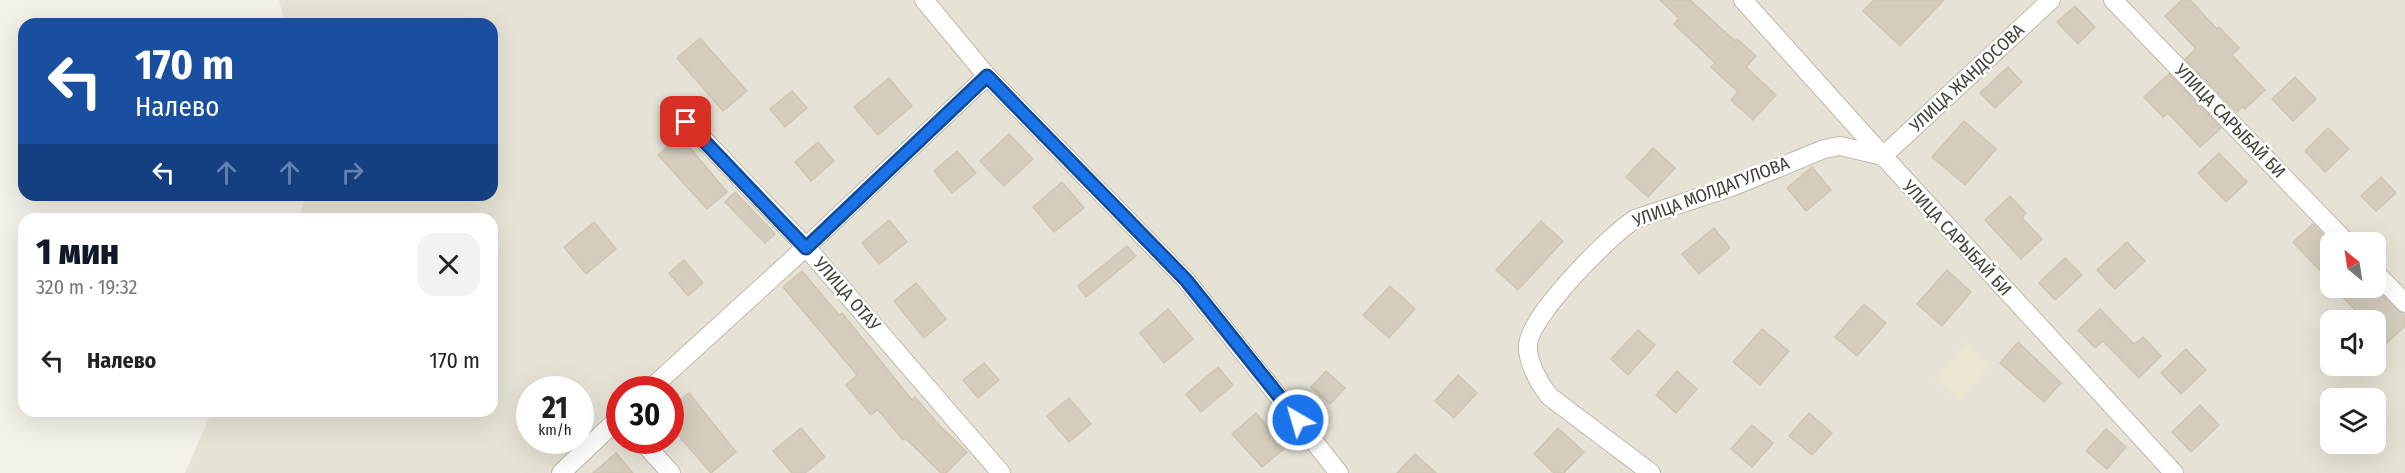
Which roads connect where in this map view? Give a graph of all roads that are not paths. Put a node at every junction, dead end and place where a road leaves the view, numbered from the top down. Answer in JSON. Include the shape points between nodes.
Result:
{"nodes":[{"id":1,"x":924,"y":0,"type":"edge"},
{"id":2,"x":1743,"y":0,"type":"edge"},
{"id":3,"x":2050,"y":0,"type":"edge"},
{"id":4,"x":2113,"y":0,"type":"edge"},
{"id":5,"x":987,"y":76,"type":"junction"},
{"id":6,"x":686,"y":122,"type":"dead end"},
{"id":7,"x":1882,"y":156,"type":"junction"},
{"id":8,"x":2336,"y":232,"type":"edge"},
{"id":9,"x":806,"y":248,"type":"junction"},
{"id":10,"x":2386,"y":283,"type":"edge"},
{"id":11,"x":2405,"y":303,"type":"edge"},
{"id":12,"x":664,"y":376,"type":"edge"},
{"id":13,"x":606,"y":430,"type":"edge"},
{"id":14,"x":653,"y":454,"type":"edge"},
{"id":15,"x":561,"y":473,"type":"edge"},
{"id":16,"x":670,"y":473,"type":"edge"},
{"id":17,"x":1001,"y":473,"type":"edge"},
{"id":18,"x":1339,"y":473,"type":"edge"},
{"id":19,"x":1651,"y":473,"type":"edge"},
{"id":20,"x":2174,"y":473,"type":"edge"}],
"edges":[{"from":1,"to":5,"type":"street"},
{"from":2,"to":7,"type":"street","name":"УЛИЦА САРЫБАЙ БИ"},
{"from":3,"to":7,"type":"street","name":"УЛИЦА ЖАНДОСОВА"},
{"from":4,"to":8,"type":"street","name":"УЛИЦА САРЫБАЙ БИ"},
{"from":5,"to":9,"type":"street"},
{"from":5,"to":18,"type":"street","via":[[1186,280]]},
{"from":6,"to":9,"type":"street","name":"УЛИЦА ОТАУ"},
{"from":7,"to":19,"type":"street","name":"УЛИЦА МОЛДАГУЛОВА","via":[[1840,146],[1824,149],[1734,186],[1635,219],[1566,282],[1530,333],[1528,352],[1539,384],[1549,396]]},
{"from":7,"to":20,"type":"street","name":"УЛИЦА САРЫБАЙ БИ"},
{"from":9,"to":12,"type":"street"},
{"from":9,"to":17,"type":"street","name":"УЛИЦА ОТАУ"},
{"from":10,"to":11,"type":"street"},
{"from":13,"to":15,"type":"street"},
{"from":14,"to":16,"type":"street"}]}
